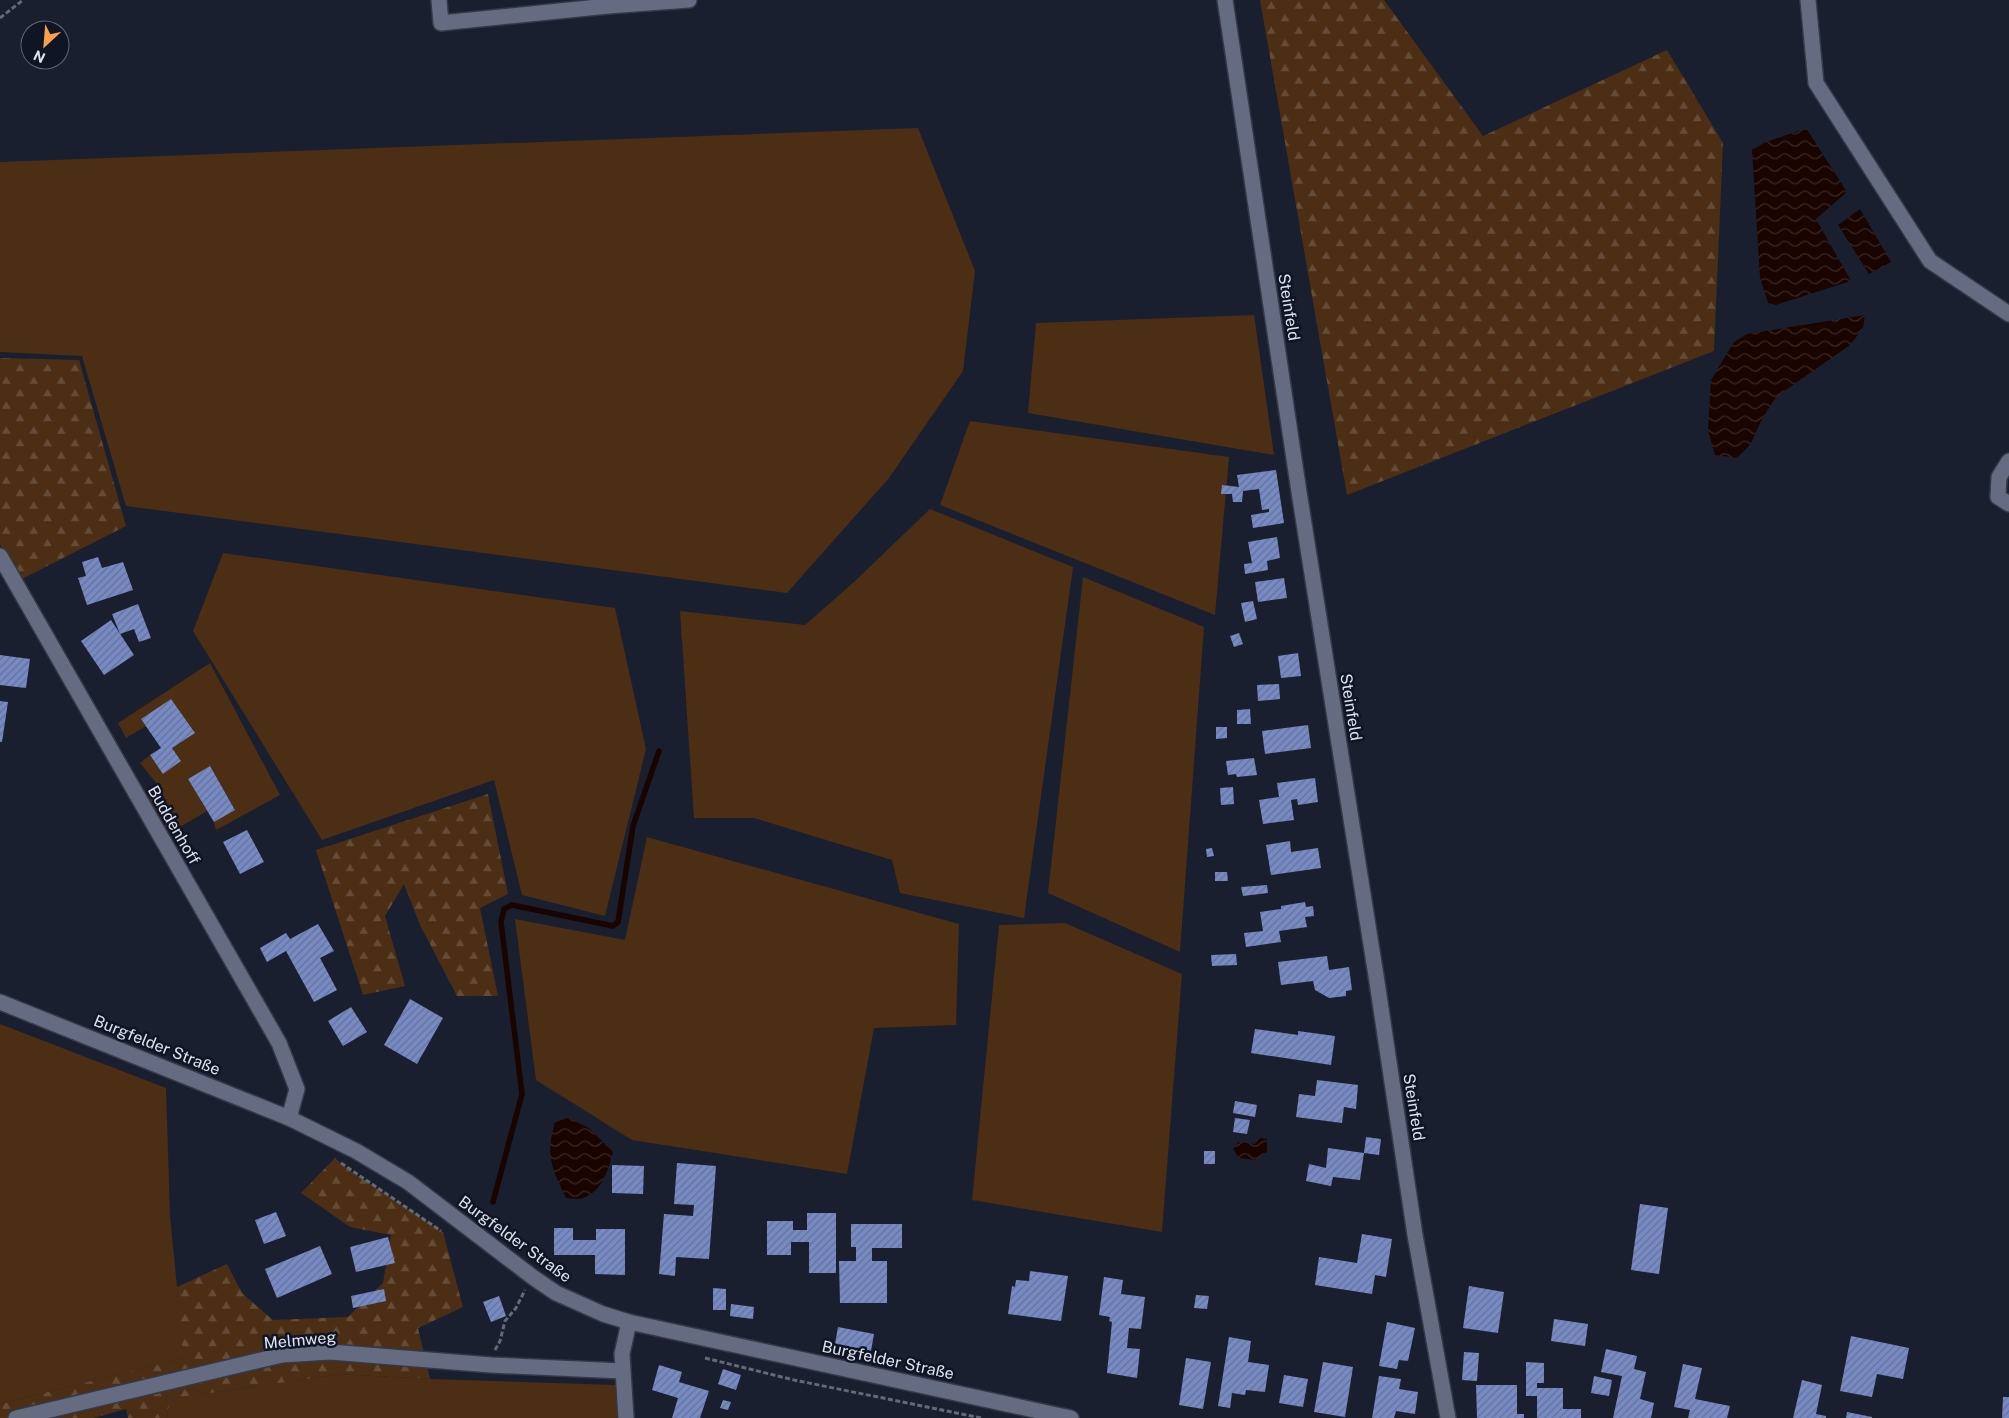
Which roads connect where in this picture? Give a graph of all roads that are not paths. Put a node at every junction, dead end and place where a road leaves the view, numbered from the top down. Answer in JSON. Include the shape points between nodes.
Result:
{"nodes":[{"id":1,"x":439,"y":0,"type":"edge"},
{"id":2,"x":689,"y":0,"type":"edge"},
{"id":3,"x":1225,"y":0,"type":"edge"},
{"id":4,"x":1808,"y":0,"type":"edge"},
{"id":5,"x":2009,"y":314,"type":"edge"},
{"id":6,"x":2009,"y":461,"type":"edge"},
{"id":7,"x":2009,"y":504,"type":"edge"},
{"id":8,"x":0,"y":556,"type":"edge"},
{"id":9,"x":0,"y":1002,"type":"edge"},
{"id":10,"x":289,"y":1118,"type":"junction"},
{"id":11,"x":629,"y":1322,"type":"junction"},
{"id":12,"x":622,"y":1371,"type":"junction"},
{"id":13,"x":16,"y":1418,"type":"edge"},
{"id":14,"x":626,"y":1418,"type":"edge"},
{"id":15,"x":1072,"y":1418,"type":"edge"},
{"id":16,"x":1448,"y":1418,"type":"edge"}],
"edges":[{"from":1,"to":2,"type":"street","via":[[441,23]]},
{"from":3,"to":16,"type":"street","name":"Steinfeld","via":[[1415,1235]]},
{"from":4,"to":5,"type":"street","via":[[1816,83],[1821,92],[1930,261]]},
{"from":6,"to":7,"type":"street","via":[[1999,477],[1998,497]]},
{"from":8,"to":10,"type":"street","name":"Buddenhoff","via":[[279,1043],[297,1089]]},
{"from":9,"to":10,"type":"street","name":"Burgfelder Straße"},
{"from":10,"to":11,"type":"street","name":"Burgfelder Straße","via":[[356,1151],[408,1182],[556,1293]]},
{"from":11,"to":12,"type":"street"},
{"from":11,"to":15,"type":"street","name":"Burgfelder Straße"},
{"from":12,"to":13,"type":"street","name":"Melmweg","via":[[491,1365],[330,1352],[282,1356]]},
{"from":12,"to":14,"type":"street"}]}
